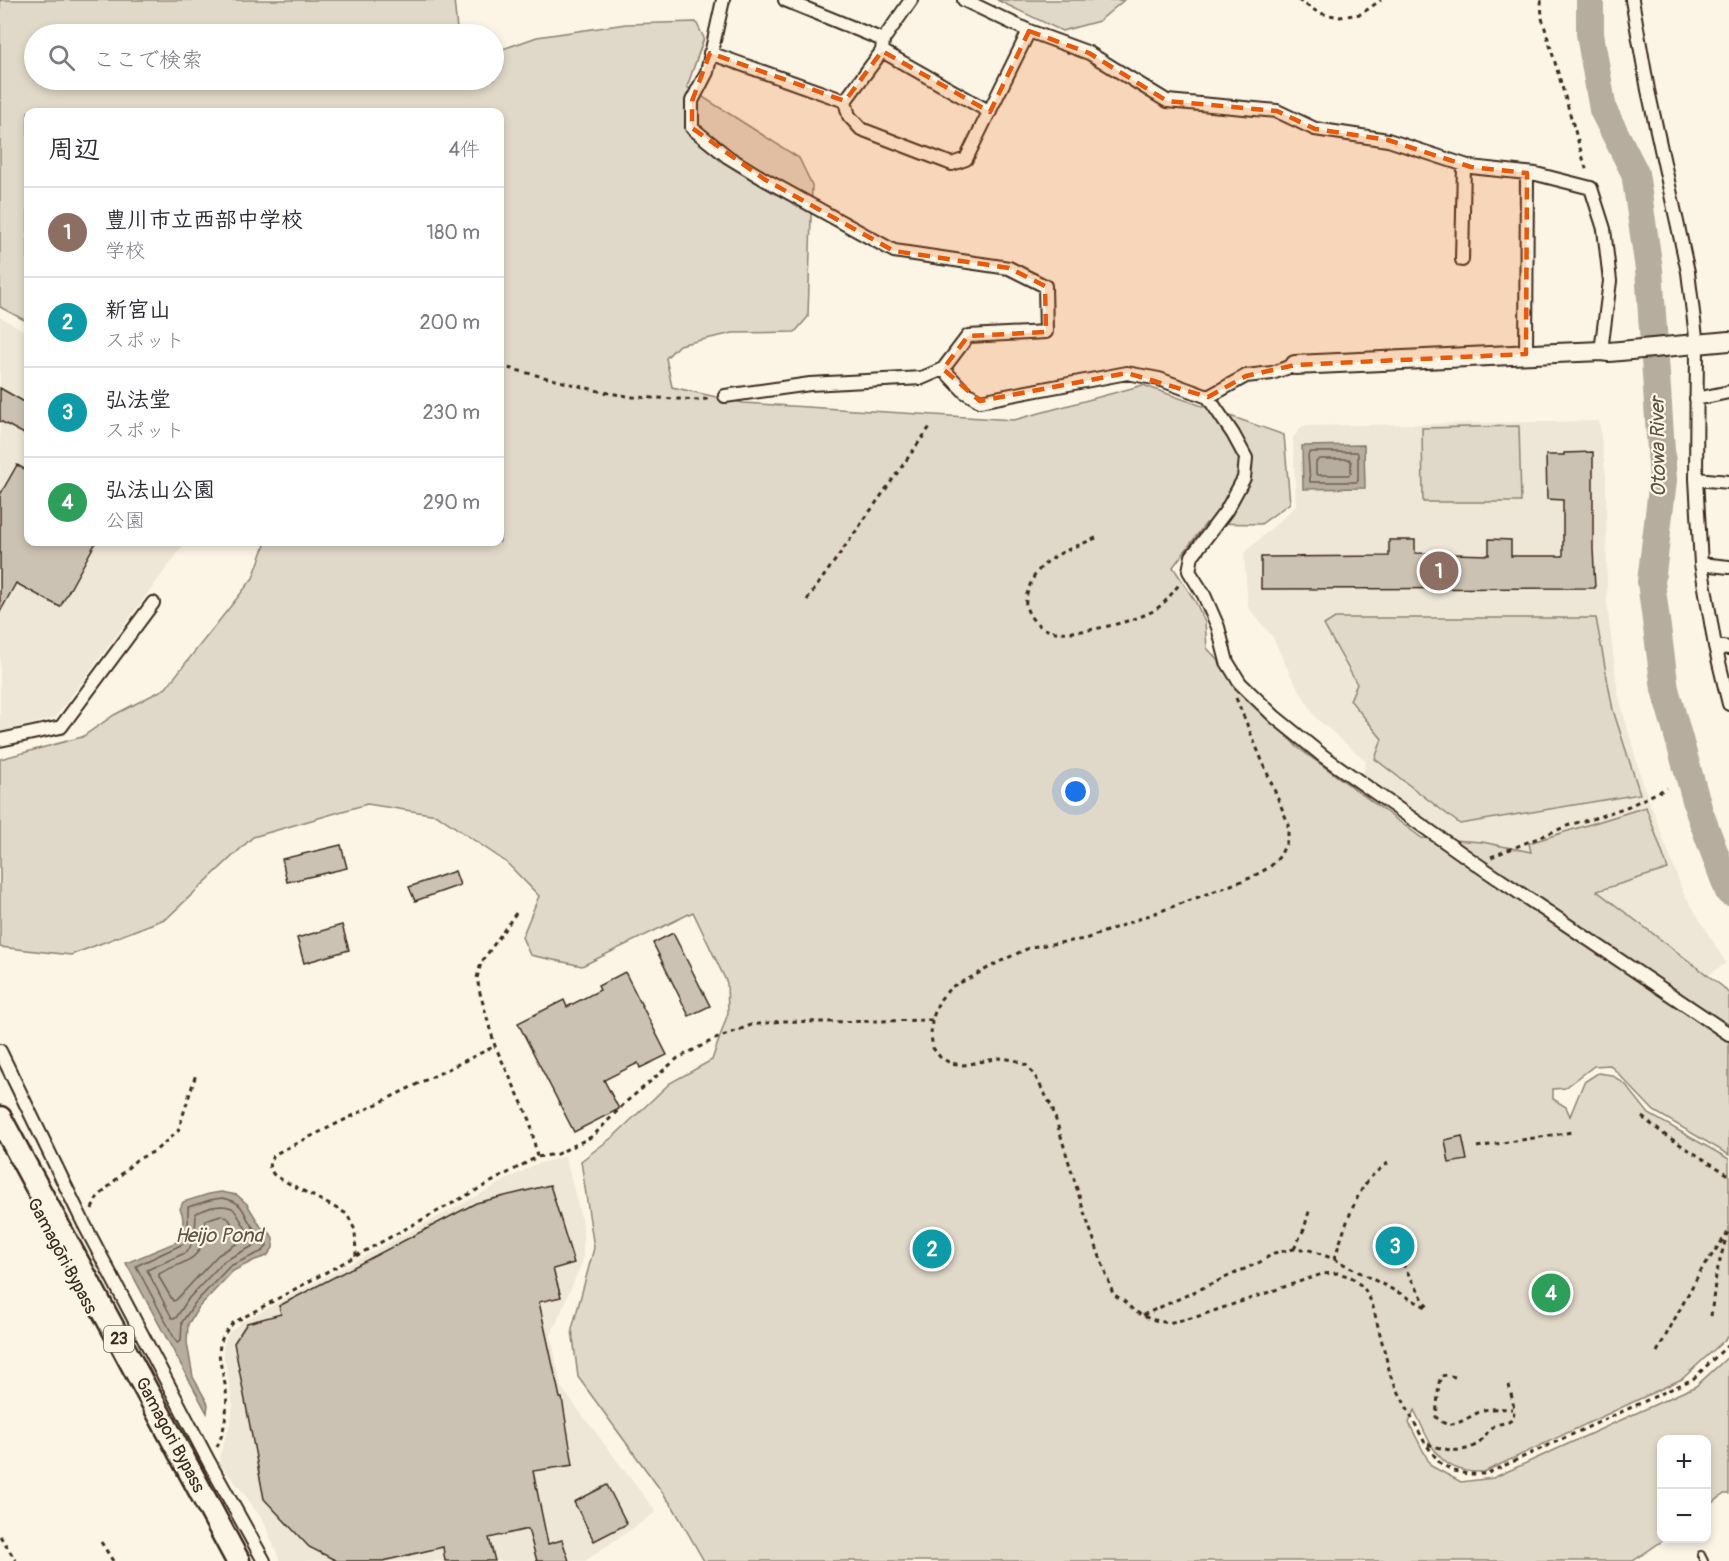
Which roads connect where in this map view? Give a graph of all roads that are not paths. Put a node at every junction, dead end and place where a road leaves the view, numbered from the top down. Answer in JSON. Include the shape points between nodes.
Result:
{"nodes":[{"id":1,"x":723,"y":0,"type":"edge"},
{"id":2,"x":785,"y":0,"type":"edge"},
{"id":3,"x":911,"y":0,"type":"edge"},
{"id":4,"x":964,"y":0,"type":"edge"},
{"id":5,"x":1632,"y":0,"type":"edge"},
{"id":6,"x":1029,"y":31,"type":"junction"},
{"id":7,"x":883,"y":46,"type":"junction"},
{"id":8,"x":710,"y":53,"type":"junction"},
{"id":9,"x":845,"y":101,"type":"junction"},
{"id":10,"x":990,"y":112,"type":"junction"},
{"id":11,"x":1464,"y":165,"type":"junction"},
{"id":12,"x":1527,"y":173,"type":"junction"},
{"id":13,"x":1462,"y":260,"type":"dead end"},
{"id":14,"x":1729,"y":341,"type":"edge"},
{"id":15,"x":1697,"y":345,"type":"junction"},
{"id":16,"x":1605,"y":351,"type":"junction"},
{"id":17,"x":1526,"y":354,"type":"junction"},
{"id":18,"x":1295,"y":365,"type":"joint"},
{"id":19,"x":943,"y":369,"type":"junction"},
{"id":20,"x":1728,"y":394,"type":"edge"},
{"id":21,"x":725,"y":396,"type":"road end"},
{"id":22,"x":1208,"y":397,"type":"junction"},
{"id":23,"x":1696,"y":399,"type":"junction"},
{"id":24,"x":1696,"y":479,"type":"junction"},
{"id":25,"x":1729,"y":482,"type":"edge"},
{"id":26,"x":1701,"y":564,"type":"junction"},
{"id":27,"x":1729,"y":567,"type":"edge"},
{"id":28,"x":153,"y":603,"type":"dead end"},
{"id":29,"x":1715,"y":646,"type":"junction"},
{"id":30,"x":1729,"y":648,"type":"edge"},
{"id":31,"x":1729,"y":704,"type":"edge"},
{"id":32,"x":0,"y":740,"type":"edge"},
{"id":33,"x":1729,"y":1034,"type":"edge"},
{"id":34,"x":0,"y":1051,"type":"edge"},
{"id":35,"x":0,"y":1118,"type":"edge"},
{"id":36,"x":0,"y":1141,"type":"edge"},
{"id":37,"x":228,"y":1561,"type":"edge"},
{"id":38,"x":238,"y":1561,"type":"edge"},
{"id":39,"x":264,"y":1561,"type":"edge"}],
"edges":[{"from":1,"to":8,"type":"street"},
{"from":2,"to":7,"type":"street"},
{"from":3,"to":7,"type":"street"},
{"from":4,"to":6,"type":"street"},
{"from":5,"to":15,"type":"street","via":[[1688,272]]},
{"from":6,"to":10,"type":"street"},
{"from":6,"to":11,"type":"street","via":[[1089,53],[1167,101],[1277,111],[1315,129],[1388,140]]},
{"from":7,"to":9,"type":"street"},
{"from":7,"to":10,"type":"street"},
{"from":8,"to":9,"type":"street"},
{"from":8,"to":19,"type":"street","via":[[707,72],[692,101],[692,128],[728,157],[894,251],[1009,268],[1045,286],[1046,332],[968,336]]},
{"from":9,"to":10,"type":"street","via":[[849,116],[861,129],[952,164],[966,159]]},
{"from":11,"to":12,"type":"street"},
{"from":11,"to":13,"type":"street"},
{"from":12,"to":16,"type":"street","via":[[1591,188],[1604,228],[1610,281]]},
{"from":12,"to":17,"type":"street"},
{"from":14,"to":15,"type":"street"},
{"from":15,"to":16,"type":"street"},
{"from":15,"to":23,"type":"street"},
{"from":16,"to":17,"type":"street"},
{"from":17,"to":18,"type":"street"},
{"from":18,"to":22,"type":"street","via":[[1246,376]]},
{"from":19,"to":21,"type":"street","via":[[922,378],[810,384]]},
{"from":19,"to":22,"type":"street","via":[[965,392],[980,401],[1128,374],[1159,379]]},
{"from":20,"to":23,"type":"street"},
{"from":22,"to":33,"type":"street","via":[[1246,458],[1244,478],[1226,511],[1191,556],[1189,571],[1204,595],[1227,662],[1240,683],[1323,756]]},
{"from":23,"to":24,"type":"street"},
{"from":24,"to":25,"type":"street"},
{"from":24,"to":26,"type":"street"},
{"from":26,"to":27,"type":"street"},
{"from":26,"to":29,"type":"street"},
{"from":28,"to":32,"type":"street","via":[[62,727]]},
{"from":29,"to":30,"type":"street"},
{"from":29,"to":31,"type":"street"},
{"from":34,"to":39,"type":"street","via":[[83,1222]]},
{"from":35,"to":38,"type":"highway","name":"Gamagori Bypass","number":"23"},
{"from":36,"to":37,"type":"highway","name":"Gamagōri Bypass","number":"23"}]}
